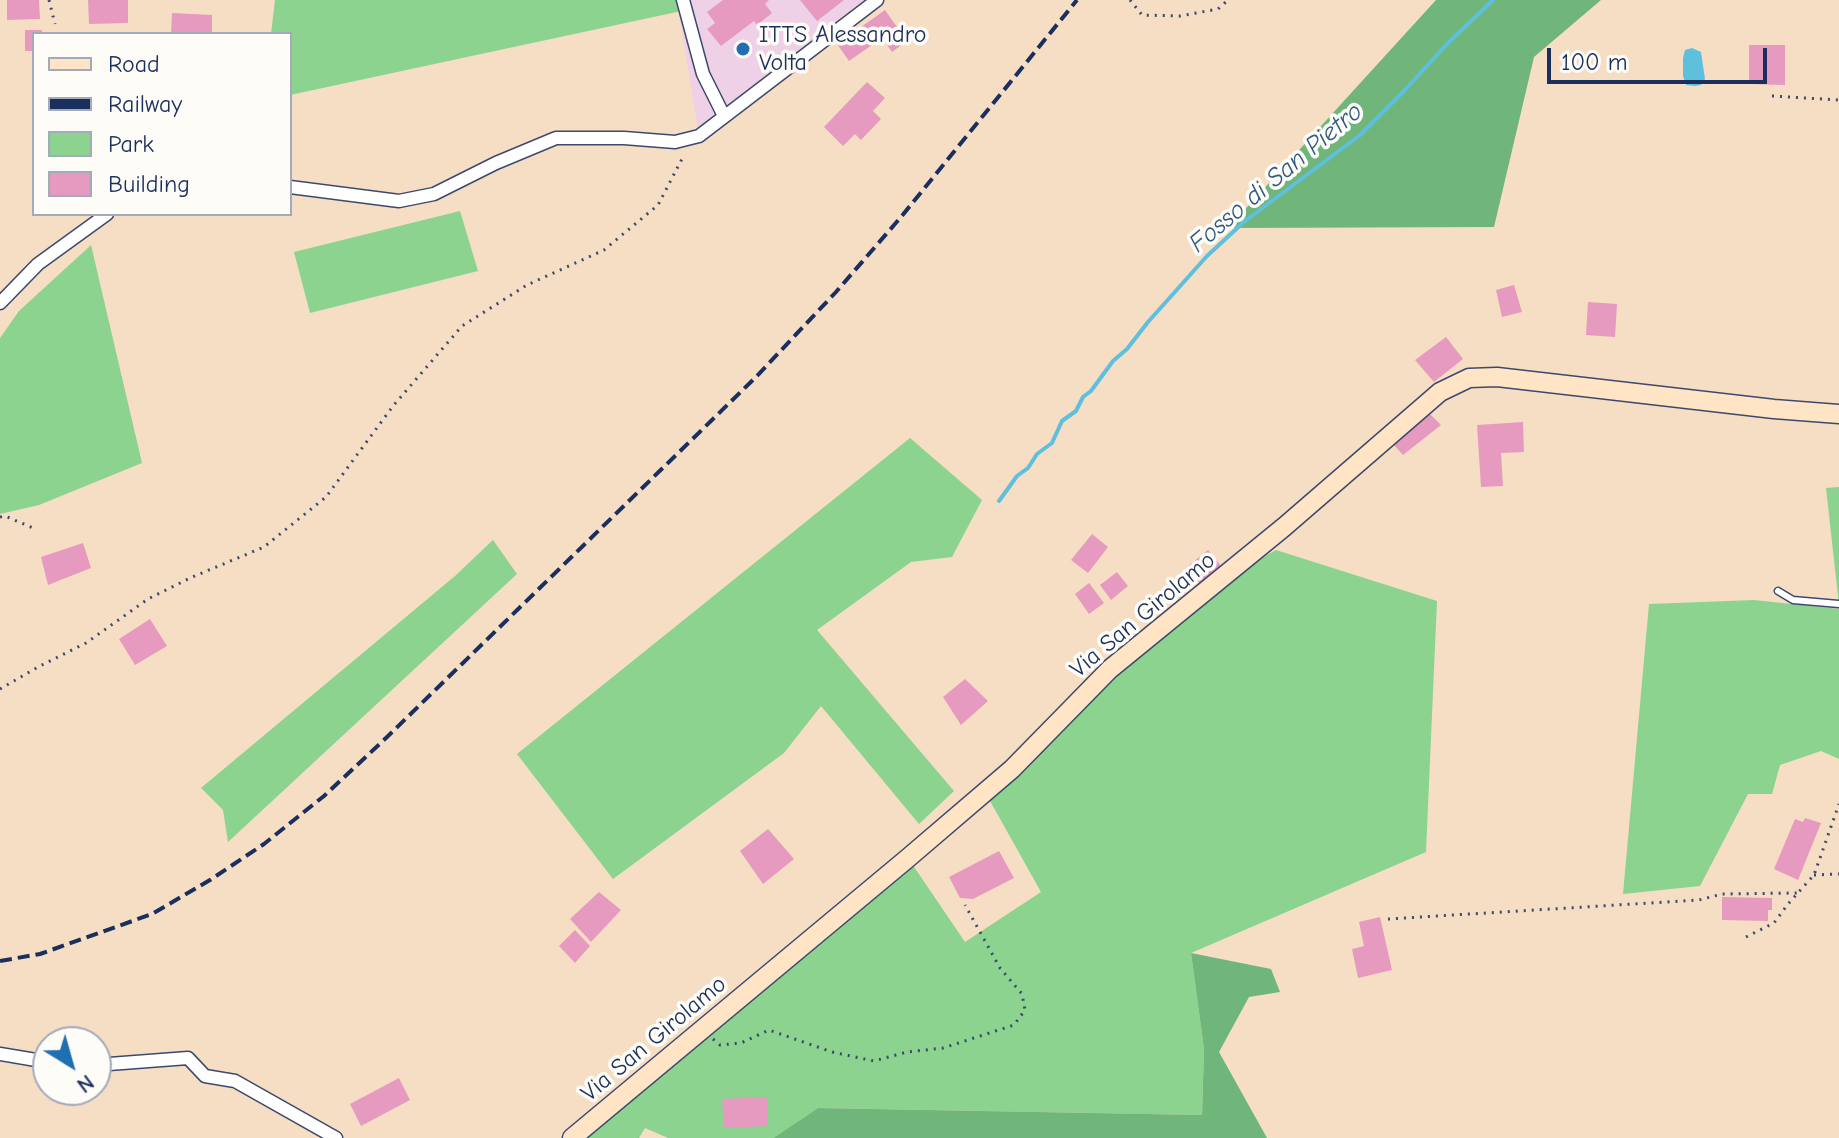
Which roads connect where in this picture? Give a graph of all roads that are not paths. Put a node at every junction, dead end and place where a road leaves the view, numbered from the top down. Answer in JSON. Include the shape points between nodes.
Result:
{"nodes":[{"id":1,"x":683,"y":0,"type":"edge"},
{"id":2,"x":877,"y":0,"type":"edge"},
{"id":3,"x":724,"y":116,"type":"junction"},
{"id":4,"x":292,"y":187,"type":"edge"},
{"id":5,"x":104,"y":216,"type":"edge"},
{"id":6,"x":0,"y":303,"type":"edge"},
{"id":7,"x":1839,"y":414,"type":"edge"},
{"id":8,"x":1778,"y":591,"type":"dead end"},
{"id":9,"x":1839,"y":604,"type":"edge"},
{"id":10,"x":0,"y":1054,"type":"edge"},
{"id":11,"x":32,"y":1059,"type":"edge"},
{"id":12,"x":112,"y":1064,"type":"edge"},
{"id":13,"x":336,"y":1138,"type":"edge"},
{"id":14,"x":572,"y":1138,"type":"edge"}],
"edges":[{"from":1,"to":3,"type":"street","via":[[703,74]]},
{"from":2,"to":3,"type":"street"},
{"from":3,"to":4,"type":"street","via":[[699,136],[675,142],[556,138],[434,194],[399,201]]},
{"from":5,"to":6,"type":"street","via":[[38,264]]},
{"from":7,"to":14,"type":"street","name":"Via San Girolamo","via":[[1497,377],[1469,378],[1440,392],[1110,669],[1012,769]]},
{"from":8,"to":9,"type":"lane","via":[[1793,600]]},
{"from":10,"to":11,"type":"street"},
{"from":12,"to":13,"type":"street","via":[[188,1058],[205,1076],[235,1081]]}]}
